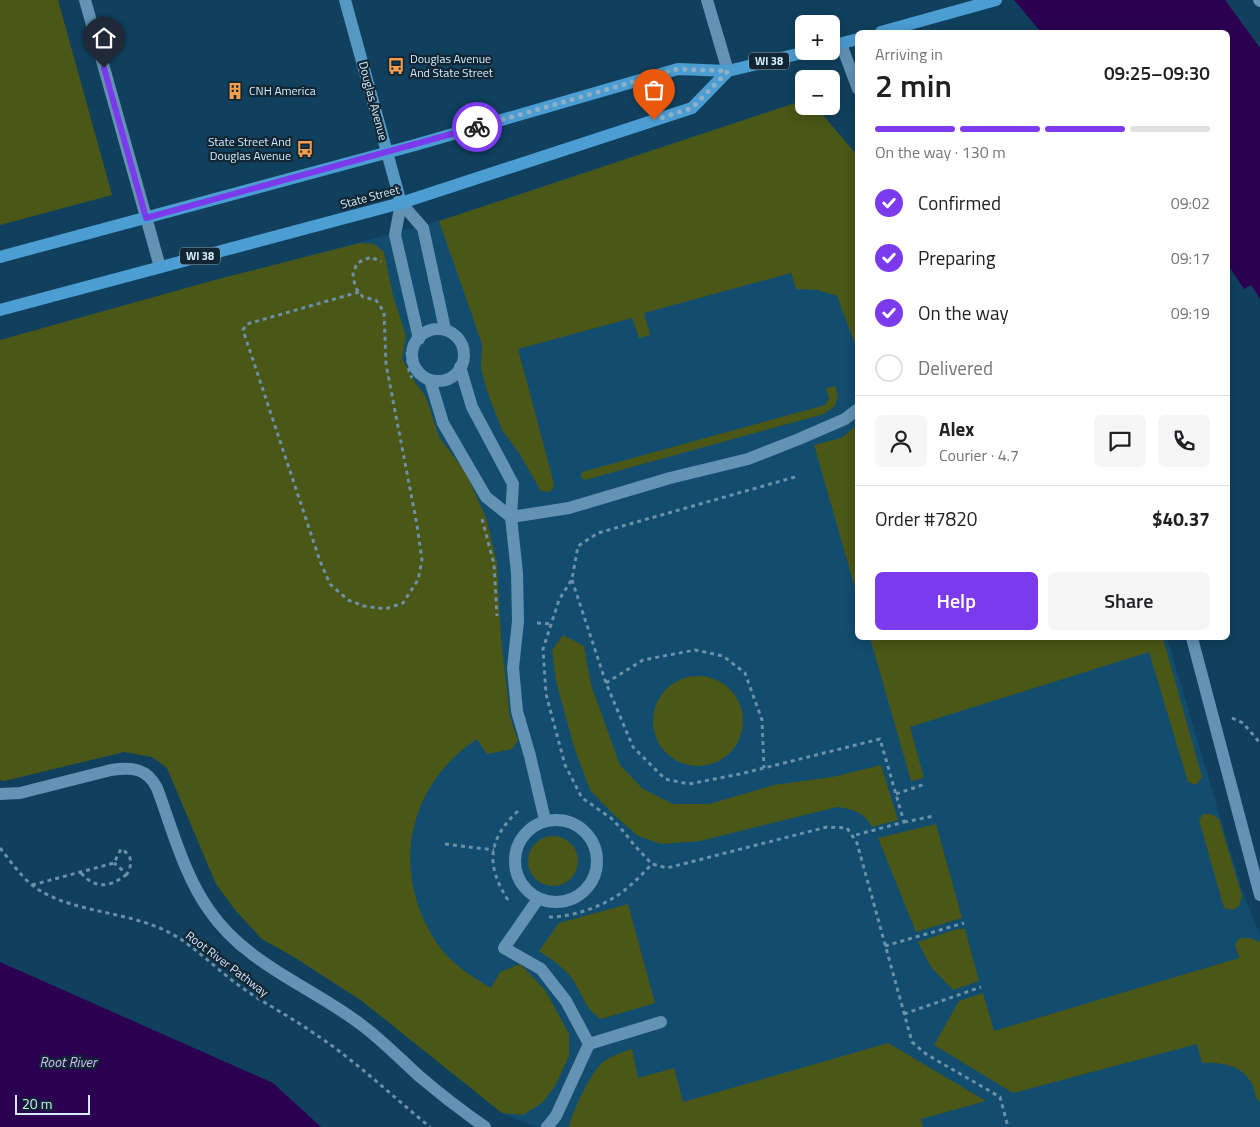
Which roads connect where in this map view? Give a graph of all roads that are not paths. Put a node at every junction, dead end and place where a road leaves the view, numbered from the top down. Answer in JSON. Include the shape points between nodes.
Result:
{"nodes":[{"id":1,"x":86,"y":0,"type":"edge"},
{"id":2,"x":345,"y":0,"type":"edge"},
{"id":3,"x":707,"y":0,"type":"edge"},
{"id":4,"x":996,"y":0,"type":"edge"},
{"id":5,"x":888,"y":30,"type":"edge"},
{"id":6,"x":855,"y":40,"type":"edge"},
{"id":7,"x":840,"y":44,"type":"edge"},
{"id":8,"x":840,"y":53,"type":"edge"},
{"id":9,"x":795,"y":55,"type":"edge"},
{"id":10,"x":728,"y":71,"type":"junction"},
{"id":11,"x":855,"y":83,"type":"edge"},
{"id":12,"x":387,"y":152,"type":"junction"},
{"id":13,"x":401,"y":203,"type":"junction"},
{"id":14,"x":146,"y":218,"type":"junction"},
{"id":15,"x":0,"y":257,"type":"edge"},
{"id":16,"x":160,"y":267,"type":"junction"},
{"id":17,"x":0,"y":310,"type":"edge"},
{"id":18,"x":446,"y":329,"type":"junction"},
{"id":19,"x":419,"y":338,"type":"junction"},
{"id":20,"x":460,"y":367,"type":"junction"},
{"id":21,"x":430,"y":380,"type":"junction"},
{"id":22,"x":855,"y":411,"type":"edge"},
{"id":23,"x":511,"y":517,"type":"junction"},
{"id":24,"x":1193,"y":640,"type":"edge"},
{"id":25,"x":0,"y":794,"type":"edge"},
{"id":26,"x":545,"y":820,"type":"junction"},
{"id":27,"x":1260,"y":894,"type":"edge"},
{"id":28,"x":538,"y":898,"type":"junction"},
{"id":29,"x":661,"y":1022,"type":"dead end"},
{"id":30,"x":589,"y":1044,"type":"junction"},
{"id":31,"x":485,"y":1127,"type":"edge"},
{"id":32,"x":547,"y":1127,"type":"edge"}],
"edges":[{"from":1,"to":14,"type":"street"},
{"from":2,"to":12,"type":"main road","name":"Douglas Avenue"},
{"from":3,"to":10,"type":"street"},
{"from":4,"to":5,"type":"main road"},
{"from":6,"to":7,"type":"main road"},
{"from":8,"to":11,"type":"street"},
{"from":9,"to":10,"type":"main road","number":"WI 38"},
{"from":10,"to":12,"type":"main road","number":"WI 38","via":[[678,69]]},
{"from":10,"to":13,"type":"main road","name":"State Street","number":"WI 38","via":[[692,108]]},
{"from":12,"to":13,"type":"main road","name":"Douglas Avenue"},
{"from":12,"to":14,"type":"main road","number":"WI 38"},
{"from":13,"to":16,"type":"main road","name":"State Street","number":"WI 38"},
{"from":13,"to":18,"type":"street","via":[[422,228]]},
{"from":13,"to":19,"type":"street","via":[[395,235]]},
{"from":14,"to":15,"type":"main road","number":"WI 38"},
{"from":14,"to":16,"type":"street"},
{"from":16,"to":17,"type":"main road","name":"State Street","number":"WI 38"},
{"from":18,"to":19,"type":"street","via":[[429,331]]},
{"from":18,"to":20,"type":"street","via":[[460,342],[463,350]]},
{"from":19,"to":21,"type":"street","via":[[413,347],[413,363]]},
{"from":20,"to":21,"type":"street","via":[[447,379]]},
{"from":20,"to":23,"type":"street","via":[[472,407],[513,484]]},
{"from":21,"to":23,"type":"street","via":[[443,423],[486,497]]},
{"from":22,"to":23,"type":"street","via":[[845,419],[748,459],[569,508]]},
{"from":23,"to":26,"type":"street","via":[[517,573],[518,621],[513,668],[517,711]]},
{"from":24,"to":27,"type":"street"},
{"from":25,"to":31,"type":"street","via":[[20,793],[124,768],[152,778],[190,877],[223,928],[253,956],[361,1024],[418,1075]]},
{"from":26,"to":28,"type":"street","via":[[524,834],[514,858],[520,882]]},
{"from":26,"to":28,"type":"street","via":[[558,819],[582,828],[591,838],[598,864],[588,888],[577,896],[558,902]]},
{"from":28,"to":30,"type":"street","via":[[504,948],[541,969],[566,1001]]},
{"from":29,"to":30,"type":"street"},
{"from":30,"to":32,"type":"street","via":[[556,1116]]}]}
